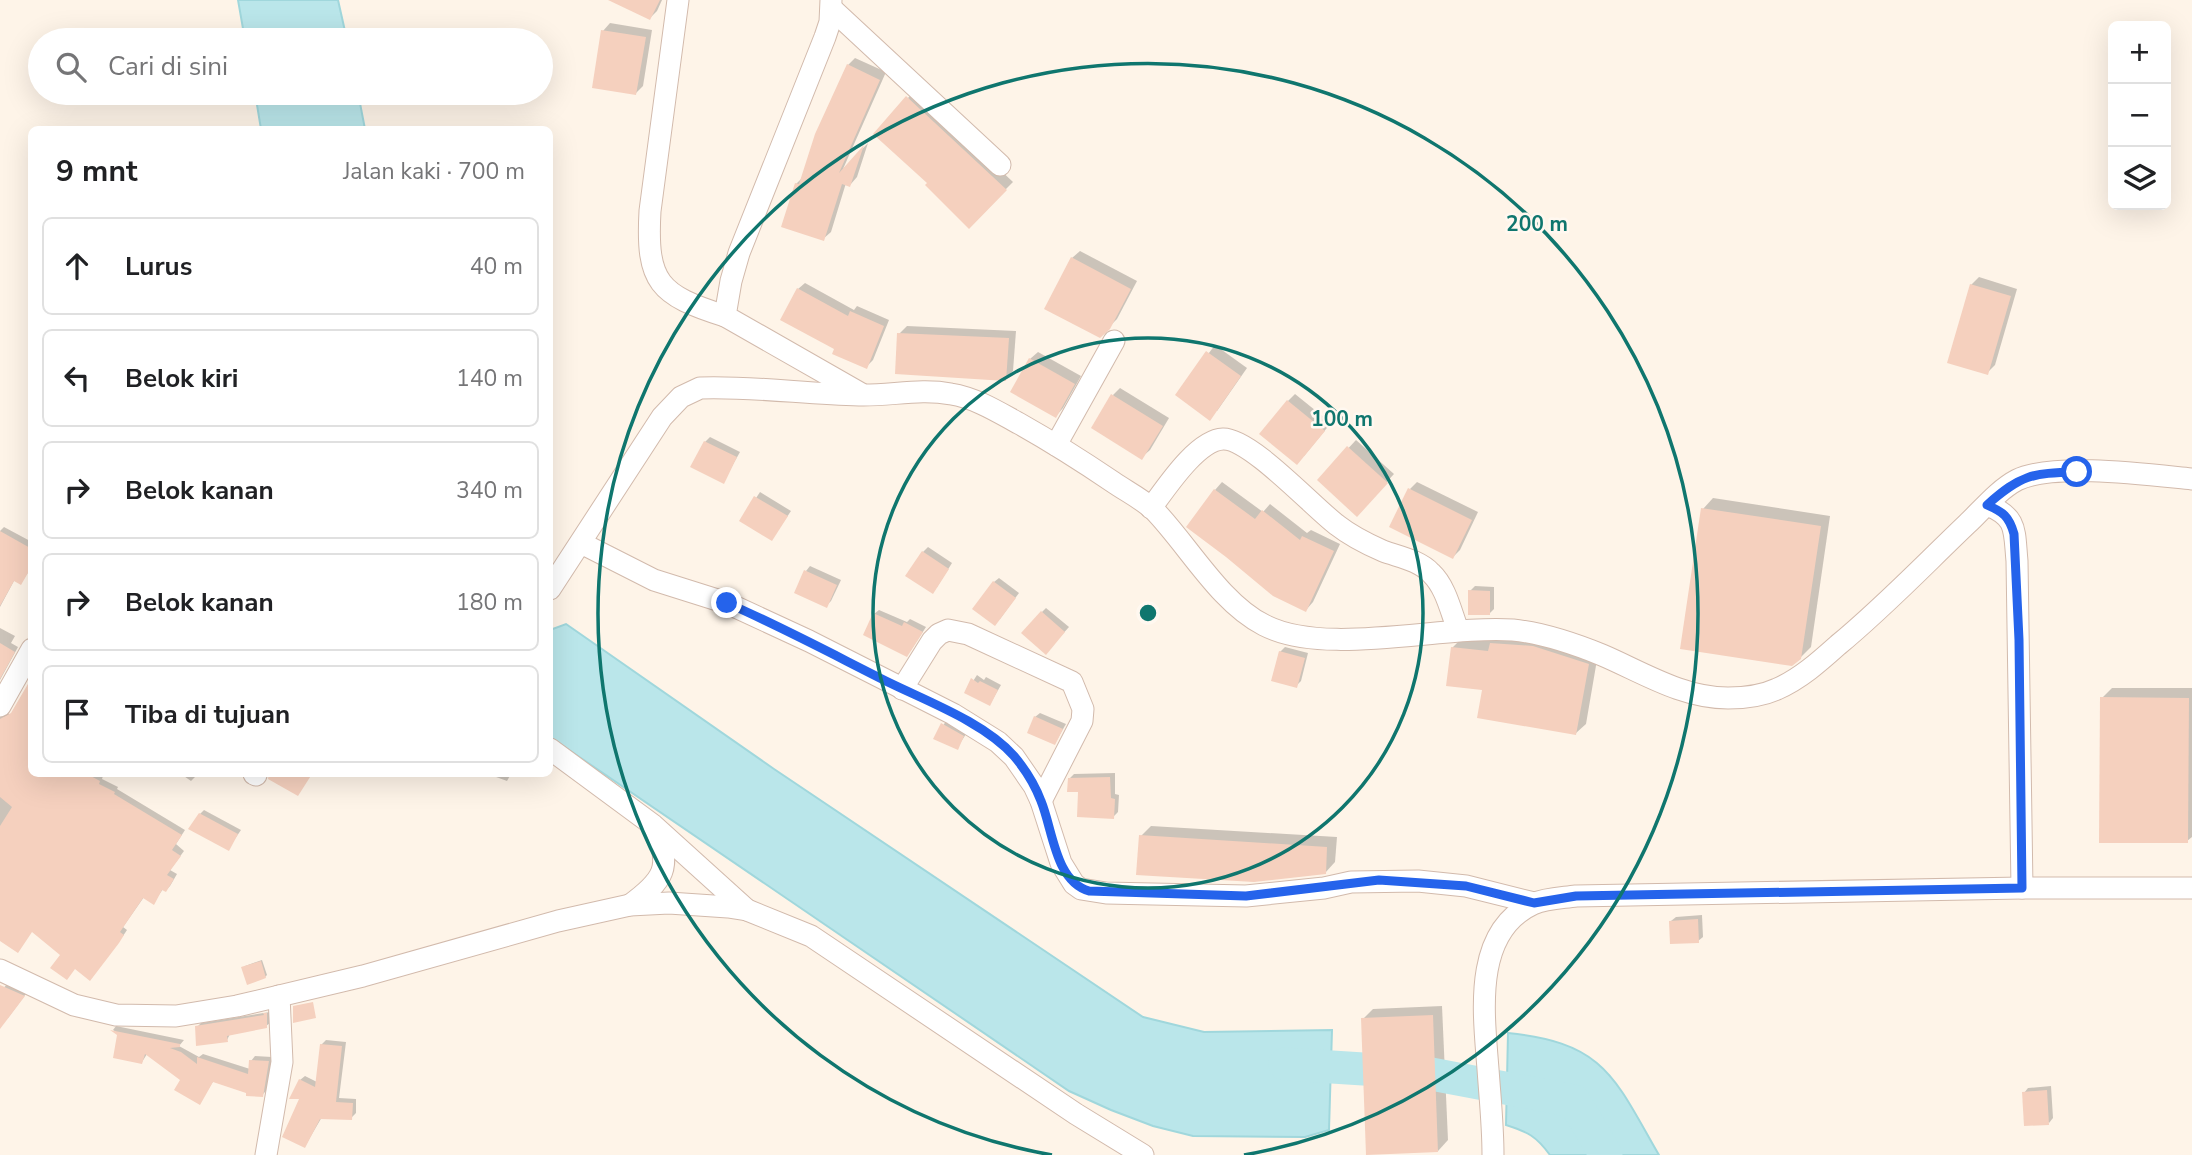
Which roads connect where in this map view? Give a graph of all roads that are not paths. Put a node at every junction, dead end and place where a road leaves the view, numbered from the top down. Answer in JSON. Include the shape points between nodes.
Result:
{"nodes":[{"id":1,"x":678,"y":0,"type":"edge"},
{"id":2,"x":832,"y":4,"type":"edge"},
{"id":3,"x":1000,"y":165,"type":"dead end"},
{"id":4,"x":725,"y":316,"type":"junction"},
{"id":5,"x":1114,"y":341,"type":"dead end"},
{"id":6,"x":864,"y":396,"type":"junction"},
{"id":7,"x":1056,"y":445,"type":"junction"},
{"id":8,"x":2192,"y":479,"type":"edge"},
{"id":9,"x":1987,"y":505,"type":"junction"},
{"id":10,"x":1152,"y":508,"type":"junction"},
{"id":11,"x":581,"y":543,"type":"junction"},
{"id":12,"x":553,"y":585,"type":"edge"},
{"id":13,"x":1458,"y":630,"type":"junction"},
{"id":14,"x":28,"y":656,"type":"edge"},
{"id":15,"x":902,"y":689,"type":"junction"},
{"id":16,"x":0,"y":706,"type":"edge"},
{"id":17,"x":553,"y":751,"type":"edge"},
{"id":18,"x":1041,"y":801,"type":"junction"},
{"id":19,"x":653,"y":825,"type":"junction"},
{"id":20,"x":2022,"y":888,"type":"junction"},
{"id":21,"x":2192,"y":888,"type":"edge"},
{"id":22,"x":1534,"y":903,"type":"junction"},
{"id":23,"x":630,"y":905,"type":"junction"},
{"id":24,"x":747,"y":910,"type":"junction"},
{"id":25,"x":0,"y":970,"type":"edge"},
{"id":26,"x":279,"y":996,"type":"junction"},
{"id":27,"x":266,"y":1155,"type":"edge"},
{"id":28,"x":1143,"y":1155,"type":"edge"},
{"id":29,"x":1493,"y":1155,"type":"edge"}],
"edges":[{"from":1,"to":4,"type":"street","via":[[648,239],[652,263],[671,294]]},
{"from":2,"to":3,"type":"street"},
{"from":2,"to":4,"type":"street","via":[[825,37],[739,253]]},
{"from":4,"to":6,"type":"street"},
{"from":5,"to":7,"type":"street"},
{"from":6,"to":7,"type":"street","via":[[951,394],[988,407]]},
{"from":6,"to":11,"type":"street","via":[[711,388],[691,391],[662,417]]},
{"from":7,"to":10,"type":"street"},
{"from":8,"to":9,"type":"street","via":[[2129,473],[2040,474],[2016,481]]},
{"from":9,"to":13,"type":"street","via":[[1862,626],[1795,680],[1766,694],[1705,696],[1540,635]]},
{"from":9,"to":20,"type":"street","via":[[2003,512],[2014,534]]},
{"from":10,"to":13,"type":"street","via":[[1217,585],[1251,618],[1278,631],[1309,638],[1369,638]]},
{"from":10,"to":13,"type":"street","via":[[1203,447],[1218,440],[1234,440],[1337,525],[1429,570]]},
{"from":11,"to":12,"type":"street"},
{"from":11,"to":15,"type":"street","via":[[654,580],[739,608]]},
{"from":14,"to":16,"type":"street"},
{"from":15,"to":18,"type":"street","via":[[953,714],[1008,750]]},
{"from":15,"to":18,"type":"street","via":[[932,641],[948,631],[968,634],[1072,681],[1083,709],[1082,721]]},
{"from":17,"to":19,"type":"street"},
{"from":18,"to":22,"type":"street","via":[[1061,863],[1074,884],[1089,891],[1246,896],[1351,882],[1405,881],[1466,886]]},
{"from":19,"to":23,"type":"street","via":[[665,853],[662,870],[648,891]]},
{"from":19,"to":24,"type":"street"},
{"from":20,"to":21,"type":"street"},
{"from":20,"to":22,"type":"street","via":[[1576,896]]},
{"from":22,"to":29,"type":"street","via":[[1504,928],[1486,973],[1483,1010]]},
{"from":23,"to":24,"type":"street","via":[[709,904]]},
{"from":23,"to":26,"type":"street"},
{"from":24,"to":28,"type":"street","via":[[811,936]]},
{"from":25,"to":26,"type":"street","via":[[74,1005],[116,1014],[176,1016]]},
{"from":26,"to":27,"type":"street","via":[[282,1062]]}]}
